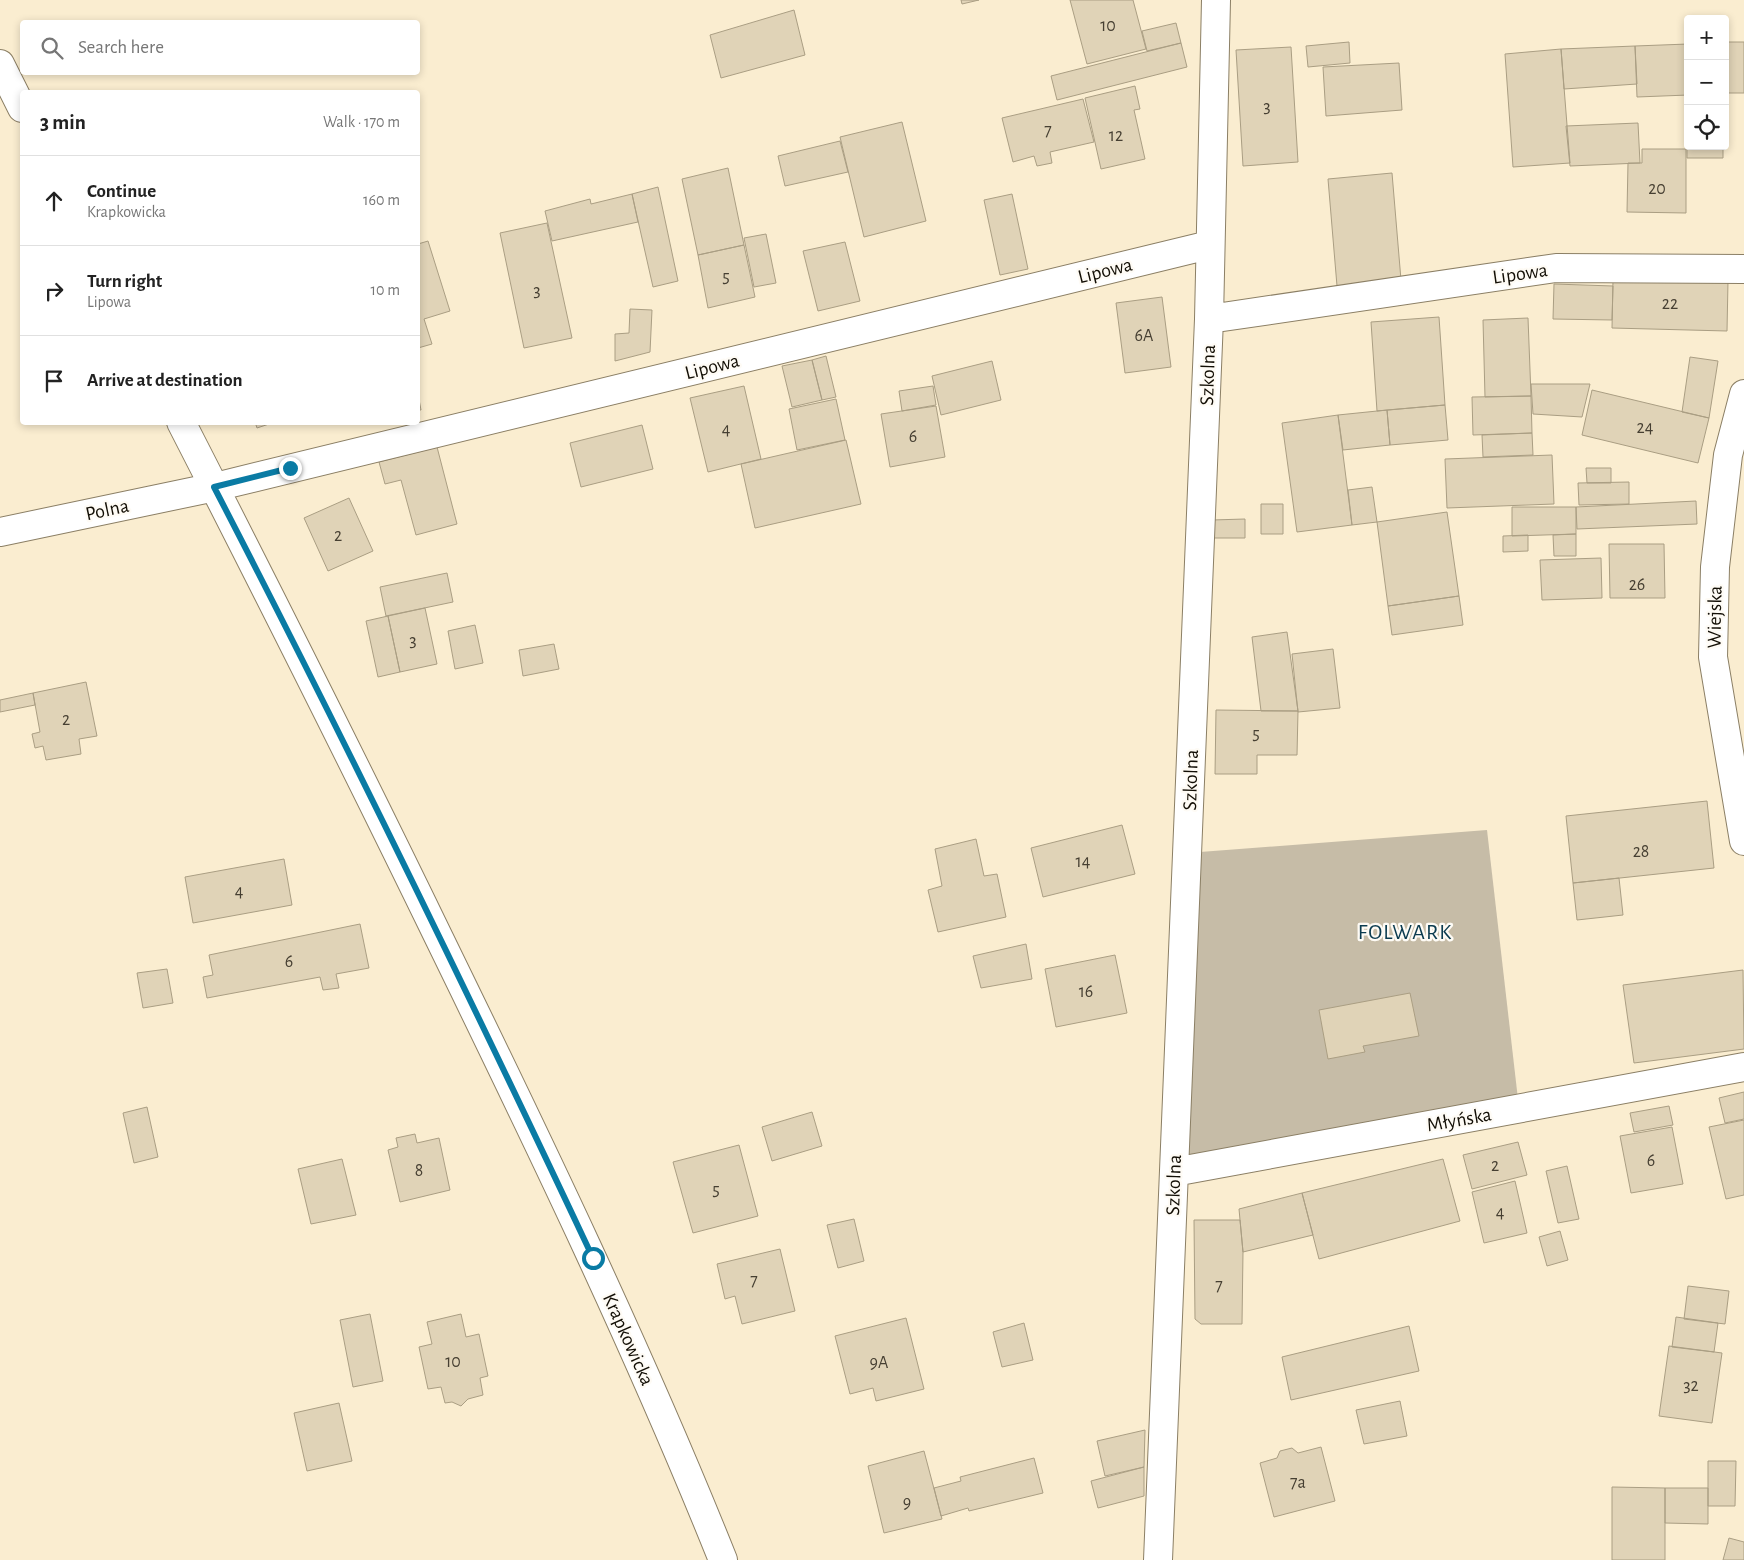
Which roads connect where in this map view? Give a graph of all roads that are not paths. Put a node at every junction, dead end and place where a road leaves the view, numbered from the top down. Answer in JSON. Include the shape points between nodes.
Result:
{"nodes":[{"id":1,"x":1216,"y":0,"type":"edge"},
{"id":2,"x":0,"y":64,"type":"edge"},
{"id":3,"x":20,"y":104,"type":"edge"},
{"id":4,"x":1209,"y":245,"type":"junction"},
{"id":5,"x":1744,"y":269,"type":"edge"},
{"id":6,"x":1209,"y":319,"type":"junction"},
{"id":7,"x":1744,"y":394,"type":"edge"},
{"id":8,"x":183,"y":425,"type":"edge"},
{"id":9,"x":214,"y":487,"type":"junction"},
{"id":10,"x":0,"y":532,"type":"edge"},
{"id":11,"x":1744,"y":841,"type":"edge"},
{"id":12,"x":1744,"y":1067,"type":"edge"},
{"id":13,"x":1174,"y":1172,"type":"junction"},
{"id":14,"x":723,"y":1560,"type":"edge"},
{"id":15,"x":1158,"y":1560,"type":"edge"}],
"edges":[{"from":1,"to":4,"type":"street","name":"Szkolna"},
{"from":2,"to":3,"type":"street"},
{"from":4,"to":6,"type":"street","name":"Szkolna"},
{"from":4,"to":9,"type":"street","name":"Lipowa"},
{"from":5,"to":6,"type":"street","name":"Lipowa","via":[[1556,268]]},
{"from":6,"to":13,"type":"street","name":"Szkolna"},
{"from":7,"to":11,"type":"street","name":"Wiejska","via":[[1727,465],[1716,567],[1713,656]]},
{"from":8,"to":9,"type":"street","name":"Krapkowicka"},
{"from":9,"to":10,"type":"street","name":"Polna"},
{"from":9,"to":14,"type":"street","name":"Krapkowicka","via":[[505,1072],[664,1415]]},
{"from":12,"to":13,"type":"street","name":"Młyńska"},
{"from":13,"to":15,"type":"street","name":"Szkolna"}]}
